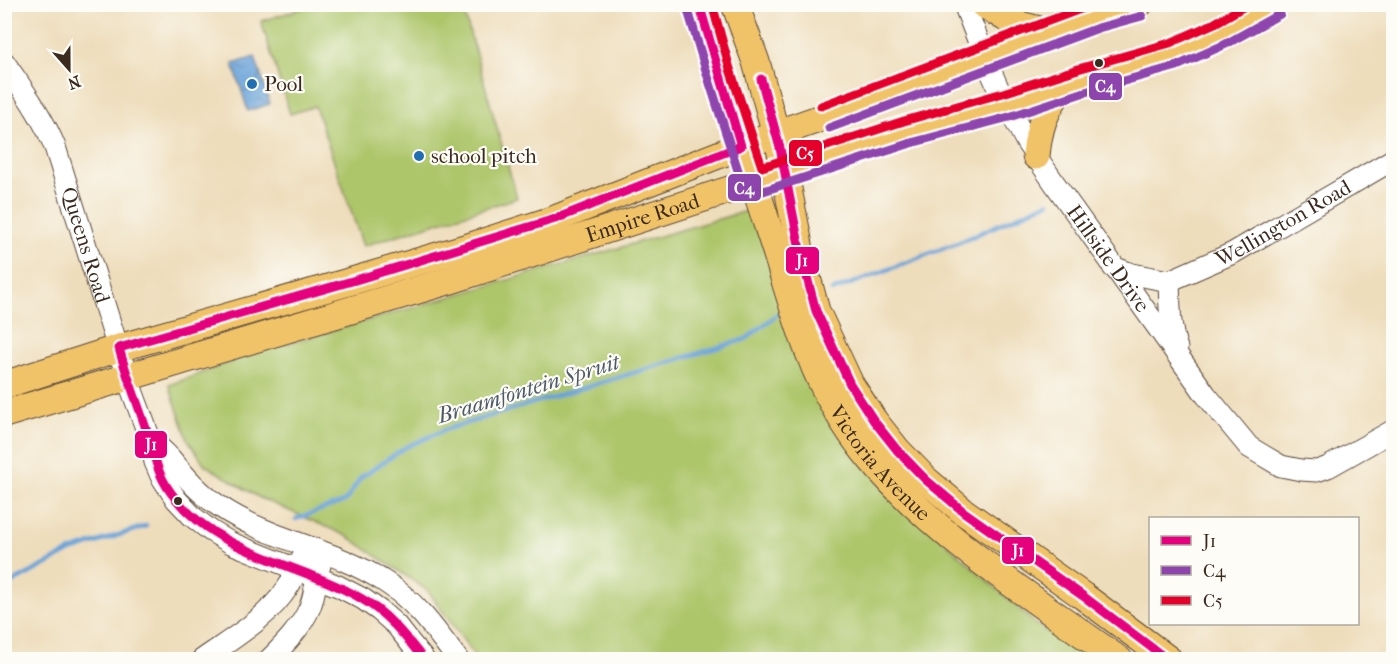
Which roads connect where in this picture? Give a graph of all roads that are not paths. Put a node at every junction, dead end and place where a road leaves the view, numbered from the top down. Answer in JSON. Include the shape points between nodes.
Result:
{"nodes":[{"id":1,"x":699,"y":4,"type":"edge"},
{"id":2,"x":735,"y":4,"type":"edge"},
{"id":3,"x":964,"y":4,"type":"edge"},
{"id":4,"x":984,"y":4,"type":"edge"},
{"id":5,"x":1139,"y":4,"type":"edge"},
{"id":6,"x":1274,"y":4,"type":"edge"},
{"id":7,"x":1052,"y":33,"type":"junction"},
{"id":8,"x":985,"y":58,"type":"junction"},
{"id":9,"x":4,"y":62,"type":"edge"},
{"id":10,"x":1062,"y":87,"type":"junction"},
{"id":11,"x":1006,"y":105,"type":"junction"},
{"id":12,"x":776,"y":134,"type":"junction"},
{"id":13,"x":741,"y":146,"type":"junction"},
{"id":14,"x":1036,"y":156,"type":"junction"},
{"id":15,"x":1394,"y":159,"type":"edge"},
{"id":16,"x":784,"y":171,"type":"junction"},
{"id":17,"x":754,"y":182,"type":"junction"},
{"id":18,"x":1113,"y":267,"type":"junction"},
{"id":19,"x":1169,"y":280,"type":"junction"},
{"id":20,"x":119,"y":348,"type":"junction"},
{"id":21,"x":1185,"y":365,"type":"junction"},
{"id":22,"x":127,"y":377,"type":"junction"},
{"id":23,"x":4,"y":385,"type":"edge"},
{"id":24,"x":4,"y":414,"type":"edge"},
{"id":25,"x":1394,"y":430,"type":"edge"},
{"id":26,"x":150,"y":439,"type":"junction"},
{"id":27,"x":315,"y":550,"type":"junction"},
{"id":28,"x":307,"y":574,"type":"junction"},
{"id":29,"x":202,"y":660,"type":"edge"},
{"id":30,"x":269,"y":660,"type":"edge"},
{"id":31,"x":424,"y":660,"type":"edge"},
{"id":32,"x":458,"y":660,"type":"edge"},
{"id":33,"x":1119,"y":660,"type":"edge"},
{"id":34,"x":1169,"y":660,"type":"edge"}],
"edges":[{"from":1,"to":13,"type":"main road","name":"Victoria Avenue"},
{"from":2,"to":12,"type":"main road","name":"Victoria Avenue"},
{"from":3,"to":8,"type":"street","name":"Hillside Drive"},
{"from":4,"to":7,"type":"main road","via":[[1016,24]]},
{"from":5,"to":7,"type":"main road","name":"Empire Road"},
{"from":6,"to":10,"type":"main road","name":"Empire Road","via":[[1174,54]]},
{"from":7,"to":8,"type":"main road","name":"Empire Road"},
{"from":8,"to":11,"type":"street","name":"Hillside Drive"},
{"from":8,"to":12,"type":"main road","name":"Empire Road"},
{"from":9,"to":20,"type":"street","name":"Queens Road","via":[[47,127]]},
{"from":10,"to":11,"type":"main road","name":"Empire Road"},
{"from":10,"to":14,"type":"main road","via":[[1042,123]]},
{"from":11,"to":14,"type":"street","name":"Hillside Drive"},
{"from":11,"to":16,"type":"main road","name":"Empire Road"},
{"from":12,"to":13,"type":"main road","name":"Empire Road"},
{"from":12,"to":16,"type":"main road","name":"Victoria Avenue"},
{"from":13,"to":17,"type":"main road","name":"Victoria Avenue"},
{"from":13,"to":20,"type":"main road","name":"Empire Road","via":[[510,234]]},
{"from":14,"to":18,"type":"street","name":"Hillside Drive"},
{"from":15,"to":19,"type":"street","name":"Wellington Road","via":[[1233,253]]},
{"from":16,"to":17,"type":"main road","name":"Empire Road"},
{"from":16,"to":34,"type":"main road","name":"Victoria Avenue","via":[[816,311],[850,384],[885,436],[926,480],[964,512]]},
{"from":17,"to":22,"type":"main road","name":"Empire Road","via":[[462,276]]},
{"from":17,"to":33,"type":"main road","name":"Victoria Avenue","via":[[809,354],[828,395],[868,455],[912,504],[965,549]]},
{"from":18,"to":19,"type":"street"},
{"from":18,"to":21,"type":"street","name":"Hillside Drive"},
{"from":19,"to":21,"type":"street","via":[[1172,333]]},
{"from":20,"to":22,"type":"street","name":"Queens Road"},
{"from":20,"to":23,"type":"main road","name":"Empire Road"},
{"from":21,"to":25,"type":"street","name":"Hillside Drive","via":[[1249,447],[1281,466],[1317,471]]},
{"from":22,"to":24,"type":"main road","name":"Empire Road"},
{"from":22,"to":26,"type":"street","name":"Queens Road"},
{"from":26,"to":27,"type":"street","name":"Queens Road","via":[[201,493],[219,506]]},
{"from":26,"to":28,"type":"street","name":"Queens Road","via":[[161,476],[193,517],[231,543]]},
{"from":27,"to":28,"type":"street"},
{"from":27,"to":32,"type":"street","name":"Queens Road","via":[[365,571],[396,590],[427,618]]},
{"from":28,"to":29,"type":"street","via":[[288,587],[257,620]]},
{"from":28,"to":30,"type":"street","via":[[310,606],[290,639]]},
{"from":28,"to":31,"type":"street","name":"Queens Road","via":[[363,599],[380,611]]}]}
